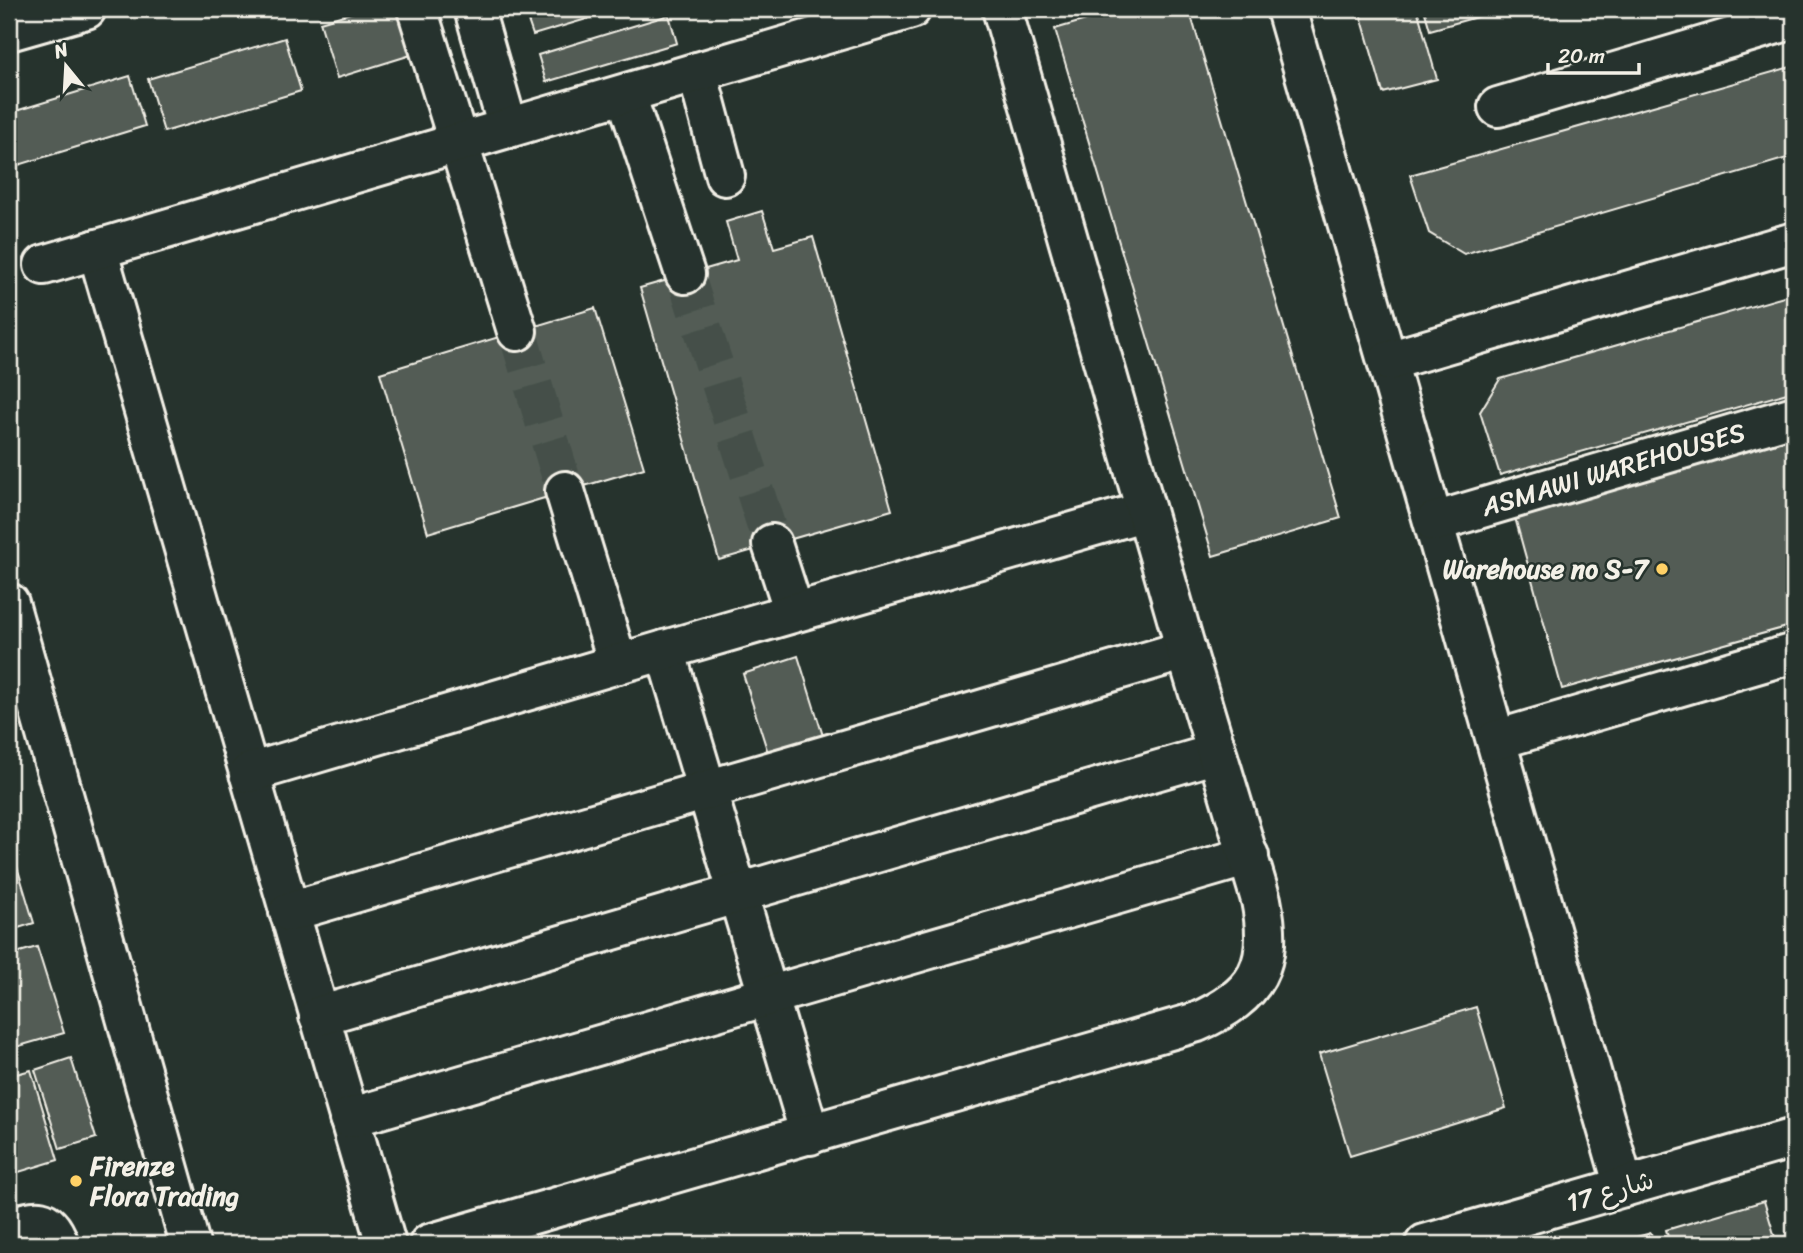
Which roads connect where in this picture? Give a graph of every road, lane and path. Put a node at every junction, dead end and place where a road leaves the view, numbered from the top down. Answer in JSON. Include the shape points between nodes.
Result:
{"nodes":[{"id":1,"x":417,"y":9,"type":"edge"},
{"id":2,"x":474,"y":9,"type":"edge"},
{"id":3,"x":911,"y":9,"type":"edge"},
{"id":4,"x":1002,"y":9,"type":"edge"},
{"id":5,"x":1286,"y":9,"type":"edge"},
{"id":6,"x":69,"y":11,"type":"edge"},
{"id":7,"x":1794,"y":19,"type":"edge"},
{"id":8,"x":9,"y":31,"type":"edge"},
{"id":9,"x":697,"y":72,"type":"junction"},
{"id":10,"x":626,"y":95,"type":"junction"},
{"id":11,"x":1498,"y":107,"type":"dead end"},
{"id":12,"x":508,"y":128,"type":"junction"},
{"id":13,"x":460,"y":142,"type":"junction"},
{"id":14,"x":725,"y":176,"type":"dead end"},
{"id":15,"x":1794,"y":242,"type":"edge"},
{"id":16,"x":97,"y":250,"type":"junction"},
{"id":17,"x":44,"y":265,"type":"dead end"},
{"id":18,"x":685,"y":274,"type":"tunnel mouth"},
{"id":19,"x":517,"y":331,"type":"tunnel mouth"},
{"id":20,"x":1388,"y":361,"type":"junction"},
{"id":21,"x":1794,"y":416,"type":"edge"},
{"id":22,"x":565,"y":491,"type":"tunnel mouth"},
{"id":23,"x":1146,"y":511,"type":"junction"},
{"id":24,"x":1434,"y":522,"type":"junction"},
{"id":25,"x":772,"y":544,"type":"tunnel mouth"},
{"id":26,"x":9,"y":603,"type":"edge"},
{"id":27,"x":794,"y":612,"type":"junction"},
{"id":28,"x":665,"y":650,"type":"junction"},
{"id":29,"x":1186,"y":650,"type":"junction"},
{"id":30,"x":1794,"y":653,"type":"edge"},
{"id":31,"x":618,"y":664,"type":"junction"},
{"id":32,"x":18,"y":671,"type":"edge"},
{"id":33,"x":1496,"y":740,"type":"junction"},
{"id":34,"x":1217,"y":753,"type":"junction"},
{"id":35,"x":249,"y":774,"type":"junction"},
{"id":36,"x":707,"y":790,"type":"junction"},
{"id":37,"x":1249,"y":856,"type":"junction"},
{"id":38,"x":737,"y":892,"type":"junction"},
{"id":39,"x":289,"y":912,"type":"junction"},
{"id":40,"x":769,"y":998,"type":"junction"},
{"id":41,"x":319,"y":1016,"type":"junction"},
{"id":42,"x":349,"y":1118,"type":"junction"},
{"id":43,"x":810,"y":1135,"type":"junction"},
{"id":44,"x":1794,"y":1138,"type":"edge"},
{"id":45,"x":1624,"y":1188,"type":"junction"},
{"id":46,"x":9,"y":1228,"type":"edge"},
{"id":47,"x":184,"y":1243,"type":"edge"},
{"id":48,"x":58,"y":1244,"type":"edge"},
{"id":49,"x":386,"y":1244,"type":"edge"},
{"id":50,"x":429,"y":1244,"type":"edge"},
{"id":51,"x":1425,"y":1244,"type":"edge"}],
"edges":[{"from":1,"to":13,"type":"street"},
{"from":2,"to":12,"type":"street"},
{"from":3,"to":9,"type":"street"},
{"from":4,"to":23,"type":"street"},
{"from":5,"to":20,"type":"street"},
{"from":6,"to":8,"type":"street"},
{"from":7,"to":11,"type":"street"},
{"from":9,"to":10,"type":"street"},
{"from":9,"to":14,"type":"street"},
{"from":10,"to":12,"type":"street"},
{"from":10,"to":18,"type":"street"},
{"from":12,"to":13,"type":"street"},
{"from":13,"to":16,"type":"street"},
{"from":13,"to":19,"type":"street"},
{"from":15,"to":20,"type":"street"},
{"from":16,"to":17,"type":"street"},
{"from":16,"to":35,"type":"street"},
{"from":20,"to":24,"type":"street"},
{"from":21,"to":24,"type":"street","name":"ASMAWI WAREHOUSES"},
{"from":22,"to":31,"type":"street"},
{"from":23,"to":27,"type":"street"},
{"from":23,"to":29,"type":"street"},
{"from":24,"to":33,"type":"street"},
{"from":25,"to":27,"type":"street"},
{"from":26,"to":32,"type":"street"},
{"from":27,"to":28,"type":"street"},
{"from":28,"to":31,"type":"street"},
{"from":28,"to":36,"type":"street"},
{"from":29,"to":34,"type":"street"},
{"from":29,"to":36,"type":"street"},
{"from":30,"to":33,"type":"street"},
{"from":31,"to":35,"type":"street"},
{"from":32,"to":47,"type":"street"},
{"from":33,"to":45,"type":"street"},
{"from":34,"to":37,"type":"street"},
{"from":34,"to":38,"type":"street"},
{"from":35,"to":39,"type":"street"},
{"from":36,"to":38,"type":"street"},
{"from":36,"to":39,"type":"street"},
{"from":37,"to":40,"type":"street"},
{"from":37,"to":43,"type":"street","via":[[1267,930],[1263,961],[1249,989],[1226,1009],[1197,1022]]},
{"from":38,"to":40,"type":"street"},
{"from":38,"to":41,"type":"street"},
{"from":39,"to":41,"type":"street"},
{"from":40,"to":42,"type":"street"},
{"from":40,"to":43,"type":"street"},
{"from":41,"to":42,"type":"street"},
{"from":42,"to":49,"type":"street"},
{"from":43,"to":50,"type":"street"},
{"from":44,"to":45,"type":"street","name":"شارع 17"},
{"from":45,"to":51,"type":"street","name":"شارع 17"},
{"from":46,"to":48,"type":"street","via":[[44,1222]]}]}
